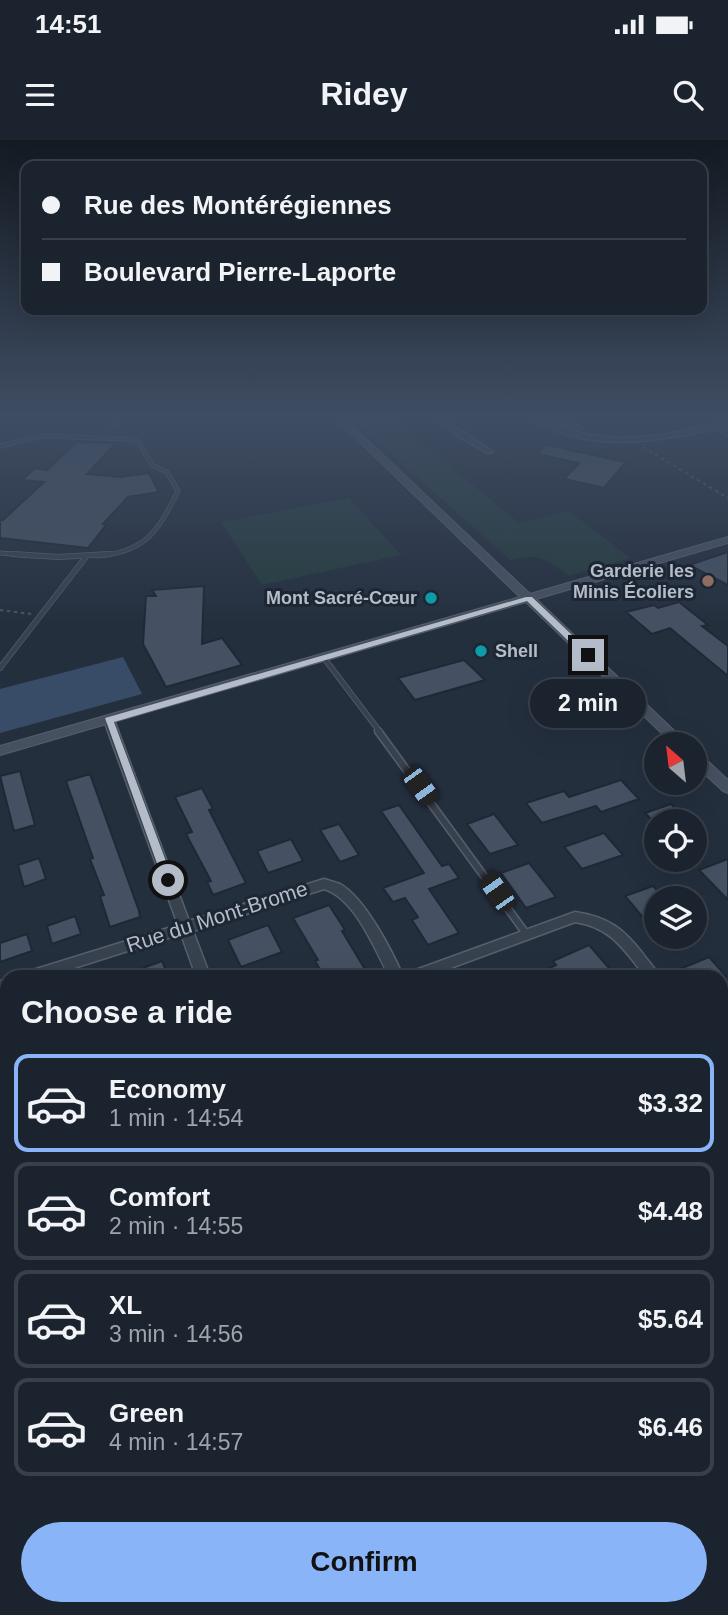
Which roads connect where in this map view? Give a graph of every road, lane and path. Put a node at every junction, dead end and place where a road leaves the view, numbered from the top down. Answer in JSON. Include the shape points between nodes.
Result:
{"nodes":[{"id":1,"x":175,"y":486,"type":"edge"},
{"id":2,"x":411,"y":486,"type":"edge"},
{"id":3,"x":708,"y":486,"type":"edge"},
{"id":4,"x":728,"y":498,"type":"edge"},
{"id":5,"x":728,"y":540,"type":"edge"},
{"id":6,"x":0,"y":553,"type":"edge"},
{"id":7,"x":85,"y":558,"type":"junction"},
{"id":8,"x":529,"y":598,"type":"junction"},
{"id":9,"x":0,"y":610,"type":"edge"},
{"id":10,"x":41,"y":615,"type":"junction"},
{"id":11,"x":324,"y":658,"type":"junction"},
{"id":12,"x":0,"y":668,"type":"edge"},
{"id":13,"x":109,"y":720,"type":"junction"},
{"id":14,"x":669,"y":732,"type":"edge"},
{"id":15,"x":0,"y":751,"type":"edge"},
{"id":16,"x":707,"y":768,"type":"edge"},
{"id":17,"x":728,"y":788,"type":"edge"},
{"id":18,"x":185,"y":928,"type":"junction"},
{"id":19,"x":527,"y":935,"type":"junction"},
{"id":20,"x":52,"y":970,"type":"edge"},
{"id":21,"x":201,"y":970,"type":"edge"},
{"id":22,"x":393,"y":970,"type":"edge"},
{"id":23,"x":431,"y":970,"type":"edge"},
{"id":24,"x":647,"y":970,"type":"edge"}],
"edges":[{"from":1,"to":7,"type":"lane","via":[[178,491],[153,536],[136,548]]},
{"from":2,"to":8,"type":"main road"},
{"from":3,"to":4,"type":"path"},
{"from":5,"to":8,"type":"main road"},
{"from":6,"to":7,"type":"lane","via":[[58,560]]},
{"from":7,"to":10,"type":"lane"},
{"from":8,"to":11,"type":"main road"},
{"from":8,"to":14,"type":"main road"},
{"from":9,"to":10,"type":"path"},
{"from":10,"to":12,"type":"lane"},
{"from":11,"to":13,"type":"main road"},
{"from":11,"to":19,"type":"lane"},
{"from":13,"to":15,"type":"main road"},
{"from":13,"to":18,"type":"street"},
{"from":16,"to":17,"type":"main road"},
{"from":18,"to":20,"type":"street","name":"Rue du Mont-Brome"},
{"from":18,"to":21,"type":"street"},
{"from":18,"to":22,"type":"street","name":"Rue du Mont-Brome","via":[[312,886],[334,884],[352,900]]},
{"from":19,"to":23,"type":"street"},
{"from":19,"to":24,"type":"street","via":[[575,917],[595,919],[613,928]]}]}
